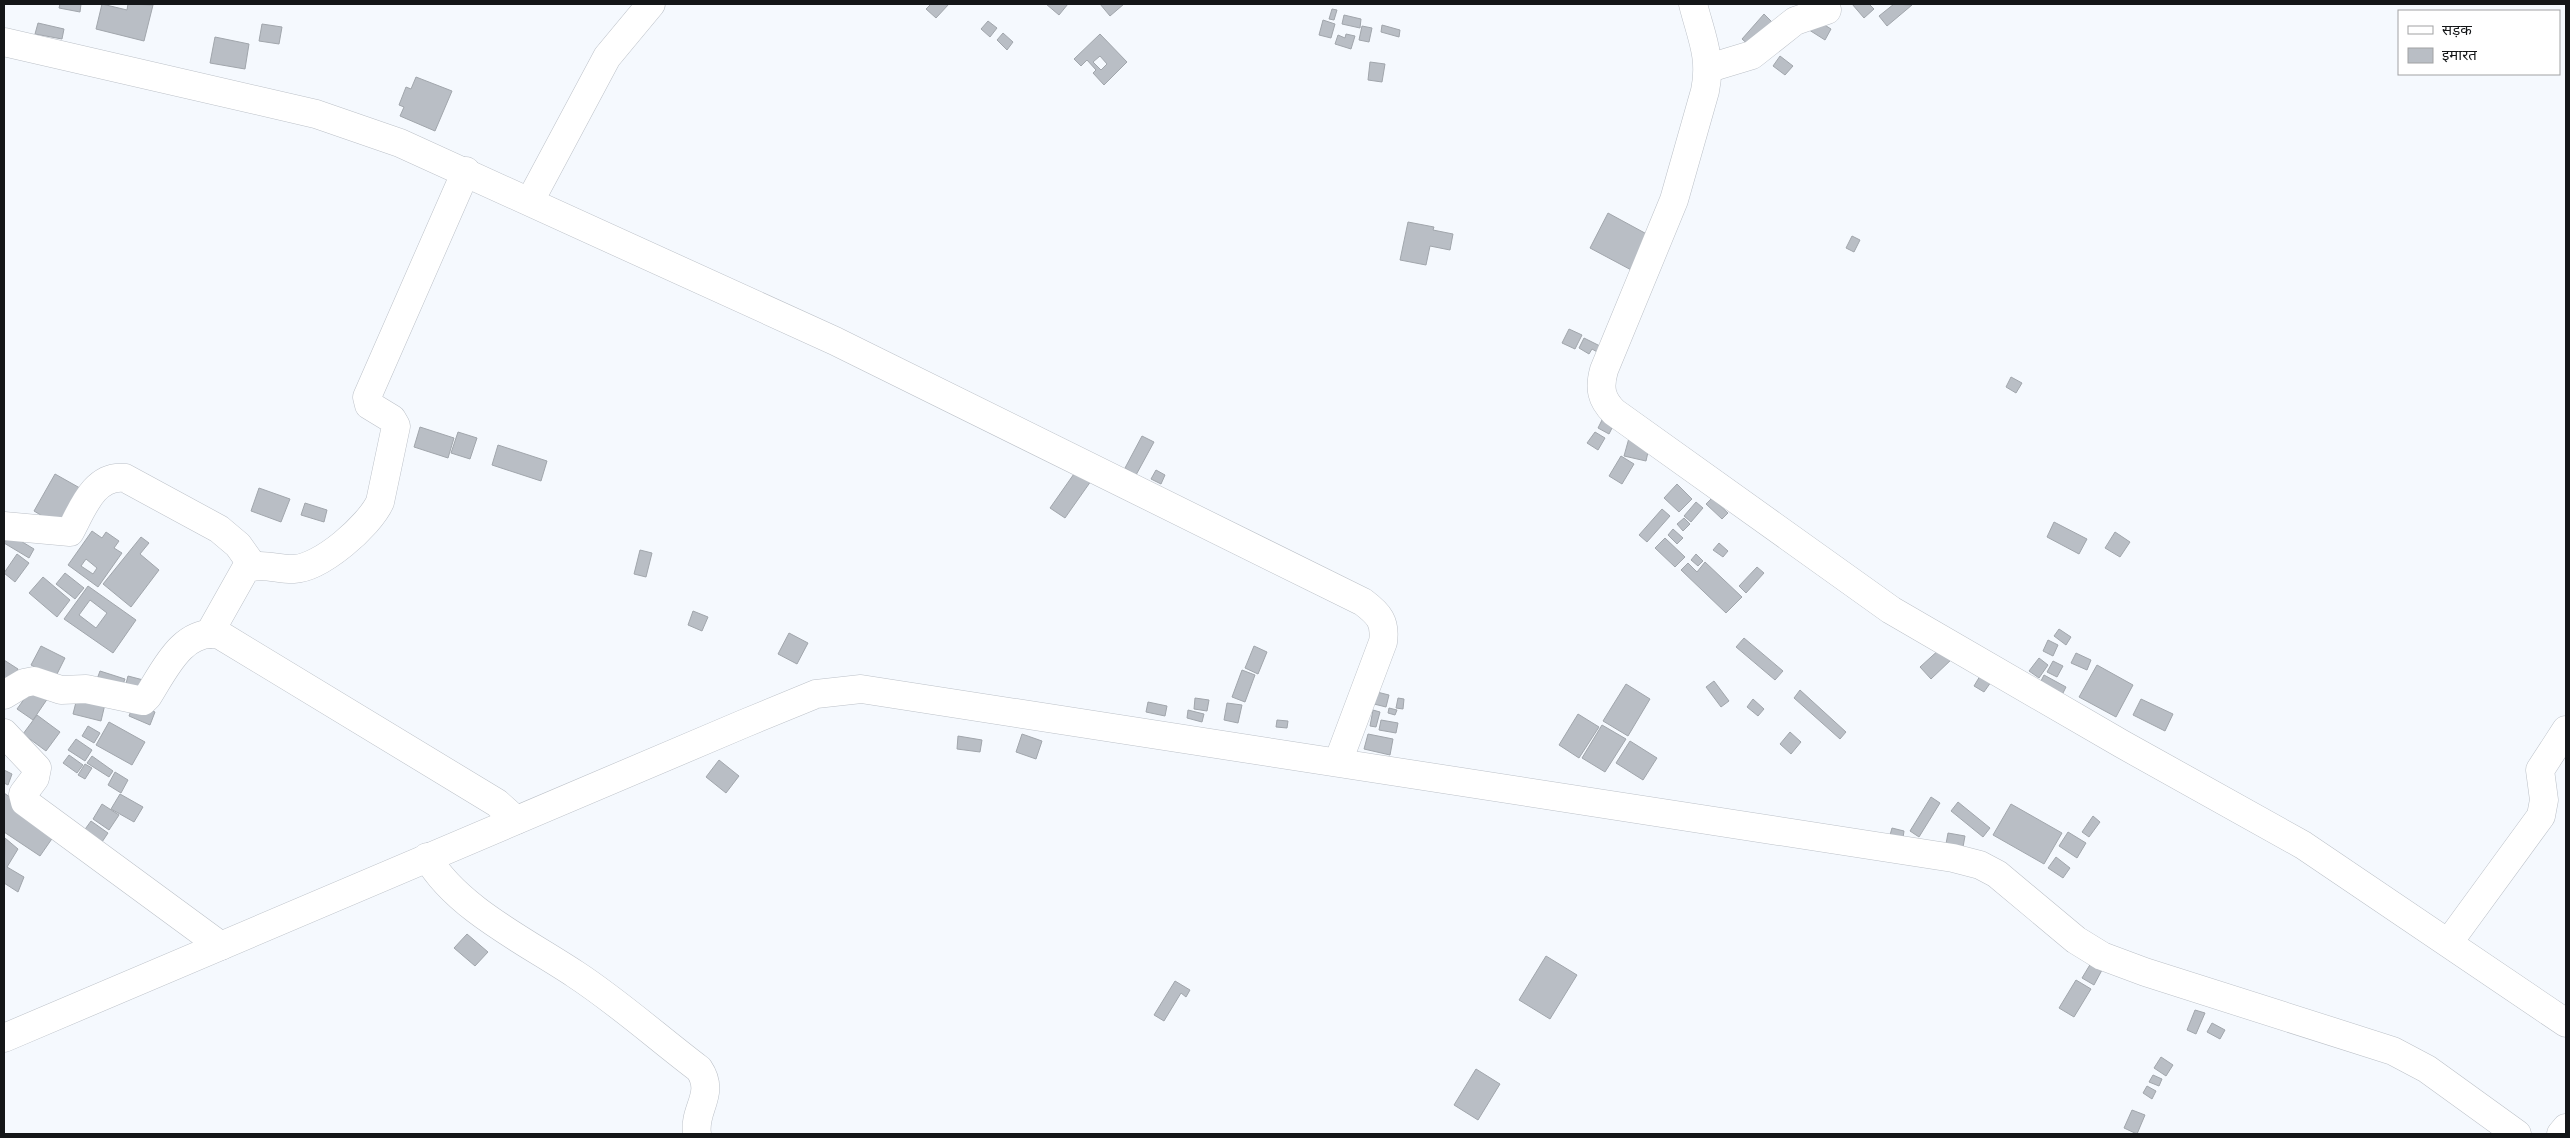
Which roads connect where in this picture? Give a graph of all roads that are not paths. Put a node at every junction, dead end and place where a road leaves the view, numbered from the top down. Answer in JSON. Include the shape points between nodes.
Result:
{"nodes":[{"id":1,"x":651,"y":4,"type":"edge"},
{"id":2,"x":1693,"y":4,"type":"edge"},
{"id":3,"x":1827,"y":10,"type":"dead end"},
{"id":4,"x":4,"y":42,"type":"edge"},
{"id":5,"x":1709,"y":68,"type":"junction"},
{"id":6,"x":466,"y":171,"type":"junction"},
{"id":7,"x":530,"y":201,"type":"junction"},
{"id":8,"x":4,"y":526,"type":"edge"},
{"id":9,"x":253,"y":566,"type":"junction"},
{"id":10,"x":209,"y":634,"type":"junction"},
{"id":11,"x":4,"y":695,"type":"edge"},
{"id":12,"x":2566,"y":730,"type":"edge"},
{"id":13,"x":4,"y":733,"type":"edge"},
{"id":14,"x":1338,"y":762,"type":"junction"},
{"id":15,"x":516,"y":820,"type":"junction"},
{"id":16,"x":434,"y":868,"type":"junction"},
{"id":17,"x":2449,"y":942,"type":"junction"},
{"id":18,"x":221,"y":946,"type":"junction"},
{"id":19,"x":2566,"y":1023,"type":"edge"},
{"id":20,"x":4,"y":1038,"type":"edge"},
{"id":21,"x":2566,"y":1128,"type":"edge"},
{"id":22,"x":697,"y":1134,"type":"edge"},
{"id":23,"x":2517,"y":1134,"type":"edge"},
{"id":24,"x":2561,"y":1134,"type":"edge"}],
"edges":[{"from":1,"to":7,"type":"street","via":[[607,57]]},
{"from":2,"to":5,"type":"street"},
{"from":3,"to":5,"type":"street","via":[[1795,21],[1752,54]]},
{"from":4,"to":6,"type":"street","via":[[316,114],[400,143]]},
{"from":5,"to":17,"type":"street","via":[[1674,200],[1604,370],[1601,393],[1606,404],[1891,610],[2298,842]]},
{"from":6,"to":7,"type":"street"},
{"from":6,"to":9,"type":"street","via":[[367,397],[368,405],[392,419],[396,426],[375,512],[361,528],[312,566],[296,569]]},
{"from":7,"to":14,"type":"street","via":[[835,342],[1363,602],[1377,612],[1385,630]]},
{"from":8,"to":9,"type":"street","via":[[70,532],[93,490],[109,478],[125,478],[219,529],[238,545]]},
{"from":9,"to":10,"type":"street","via":[[241,576]]},
{"from":10,"to":11,"type":"street","via":[[189,641],[181,648],[143,701],[86,689],[61,690],[34,681]]},
{"from":10,"to":15,"type":"street","via":[[220,635],[497,803]]},
{"from":12,"to":17,"type":"street","via":[[2540,770],[2544,800],[2540,816]]},
{"from":13,"to":18,"type":"street","via":[[37,768],[35,778],[23,794],[25,802]]},
{"from":14,"to":15,"type":"street","via":[[861,689],[840,690],[816,694]]},
{"from":14,"to":23,"type":"street","via":[[1980,865],[1997,874],[2076,940],[2102,956],[2393,1051],[2428,1069]]},
{"from":15,"to":16,"type":"street"},
{"from":16,"to":18,"type":"street"},
{"from":16,"to":22,"type":"street","via":[[506,931],[576,974],[699,1069],[706,1083],[706,1092],[696,1125]]},
{"from":17,"to":19,"type":"street"},
{"from":18,"to":20,"type":"street"},
{"from":21,"to":24,"type":"street"}]}
